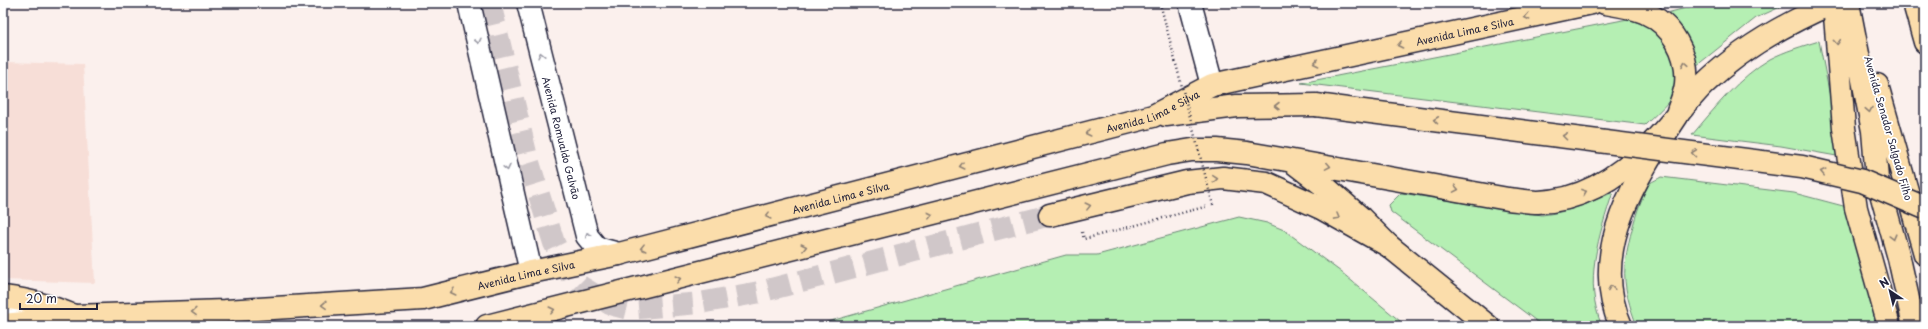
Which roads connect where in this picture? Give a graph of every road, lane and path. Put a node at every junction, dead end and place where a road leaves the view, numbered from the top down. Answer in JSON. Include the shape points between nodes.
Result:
{"nodes":[{"id":1,"x":469,"y":3,"type":"edge"},
{"id":2,"x":528,"y":3,"type":"edge"},
{"id":3,"x":1160,"y":3,"type":"edge"},
{"id":4,"x":1190,"y":3,"type":"edge"},
{"id":5,"x":1592,"y":3,"type":"edge"},
{"id":6,"x":1605,"y":3,"type":"edge"},
{"id":7,"x":1833,"y":3,"type":"edge"},
{"id":8,"x":1848,"y":3,"type":"edge"},
{"id":9,"x":1853,"y":3,"type":"edge"},
{"id":10,"x":1914,"y":3,"type":"edge"},
{"id":11,"x":1925,"y":42,"type":"edge"},
{"id":12,"x":1212,"y":85,"type":"junction"},
{"id":13,"x":1153,"y":116,"type":"junction"},
{"id":14,"x":1676,"y":116,"type":"junction"},
{"id":15,"x":1290,"y":160,"type":"junction"},
{"id":16,"x":1925,"y":208,"type":"edge"},
{"id":17,"x":1050,"y":215,"type":"tunnel mouth"},
{"id":18,"x":1093,"y":237,"type":"dead end"},
{"id":19,"x":1389,"y":246,"type":"junction"},
{"id":20,"x":619,"y":254,"type":"junction"},
{"id":21,"x":1925,"y":254,"type":"edge"},
{"id":22,"x":531,"y":272,"type":"junction"},
{"id":23,"x":3,"y":296,"type":"edge"},
{"id":24,"x":3,"y":314,"type":"edge"},
{"id":25,"x":74,"y":316,"type":"junction"},
{"id":26,"x":3,"y":325,"type":"edge"},
{"id":27,"x":487,"y":326,"type":"edge"},
{"id":28,"x":1488,"y":326,"type":"edge"},
{"id":29,"x":1621,"y":326,"type":"edge"},
{"id":30,"x":1889,"y":326,"type":"edge"},
{"id":31,"x":1914,"y":326,"type":"edge"}],
"edges":[{"from":1,"to":22,"type":"main road","one_way":true},
{"from":20,"to":2,"type":"main road","name":"Avenida Romualdo Galvão","one_way":true,"via":[[597,248],[588,236]]},
{"from":3,"to":18,"type":"path","bridge":true,"via":[[1213,204]]},
{"from":4,"to":12,"type":"main road"},
{"from":5,"to":12,"type":"main road","name":"Avenida Lima e Silva","one_way":true},
{"from":14,"to":6,"type":"main road","one_way":true,"via":[[1686,85],[1686,71],[1680,48],[1671,32],[1644,12]]},
{"from":7,"to":14,"type":"main road","via":[[1772,33],[1747,49],[1703,86]]},
{"from":7,"to":30,"type":"main road","one_way":true,"via":[[1844,128],[1856,208]]},
{"from":8,"to":31,"type":"main road","one_way":true,"via":[[1872,131],[1877,179]]},
{"from":9,"to":21,"type":"main road","name":"Avenida Senador Salgado Filho"},
{"from":10,"to":11,"type":"main road"},
{"from":12,"to":13,"type":"main road","name":"Avenida Lima e Silva"},
{"from":16,"to":13,"type":"main road","one_way":true,"bridge":true,"via":[[1862,181],[1802,167],[1316,105],[1238,106]]},
{"from":13,"to":20,"type":"main road","name":"Avenida Lima e Silva","one_way":true},
{"from":15,"to":14,"type":"main road","one_way":true,"via":[[1508,199],[1538,202],[1568,197],[1596,188],[1652,144]]},
{"from":29,"to":14,"type":"main road","one_way":true,"via":[[1613,301],[1610,256],[1622,209],[1646,161]]},
{"from":15,"to":19,"type":"main road","via":[[1361,218]]},
{"from":27,"to":15,"type":"main road","one_way":true,"via":[[1167,154],[1217,150]]},
{"from":17,"to":19,"type":"main road","one_way":true,"via":[[1188,182],[1223,178],[1266,183],[1321,208]]},
{"from":19,"to":28,"type":"main road"},
{"from":20,"to":22,"type":"main road","name":"Avenida Lima e Silva"},
{"from":22,"to":25,"type":"main road","name":"Avenida Lima e Silva","one_way":true,"via":[[423,299],[225,311]]},
{"from":23,"to":25,"type":"main road","via":[[52,306]]},
{"from":24,"to":25,"type":"main road"},
{"from":25,"to":26,"type":"main road","name":"Avenida Lima e Silva"}]}
